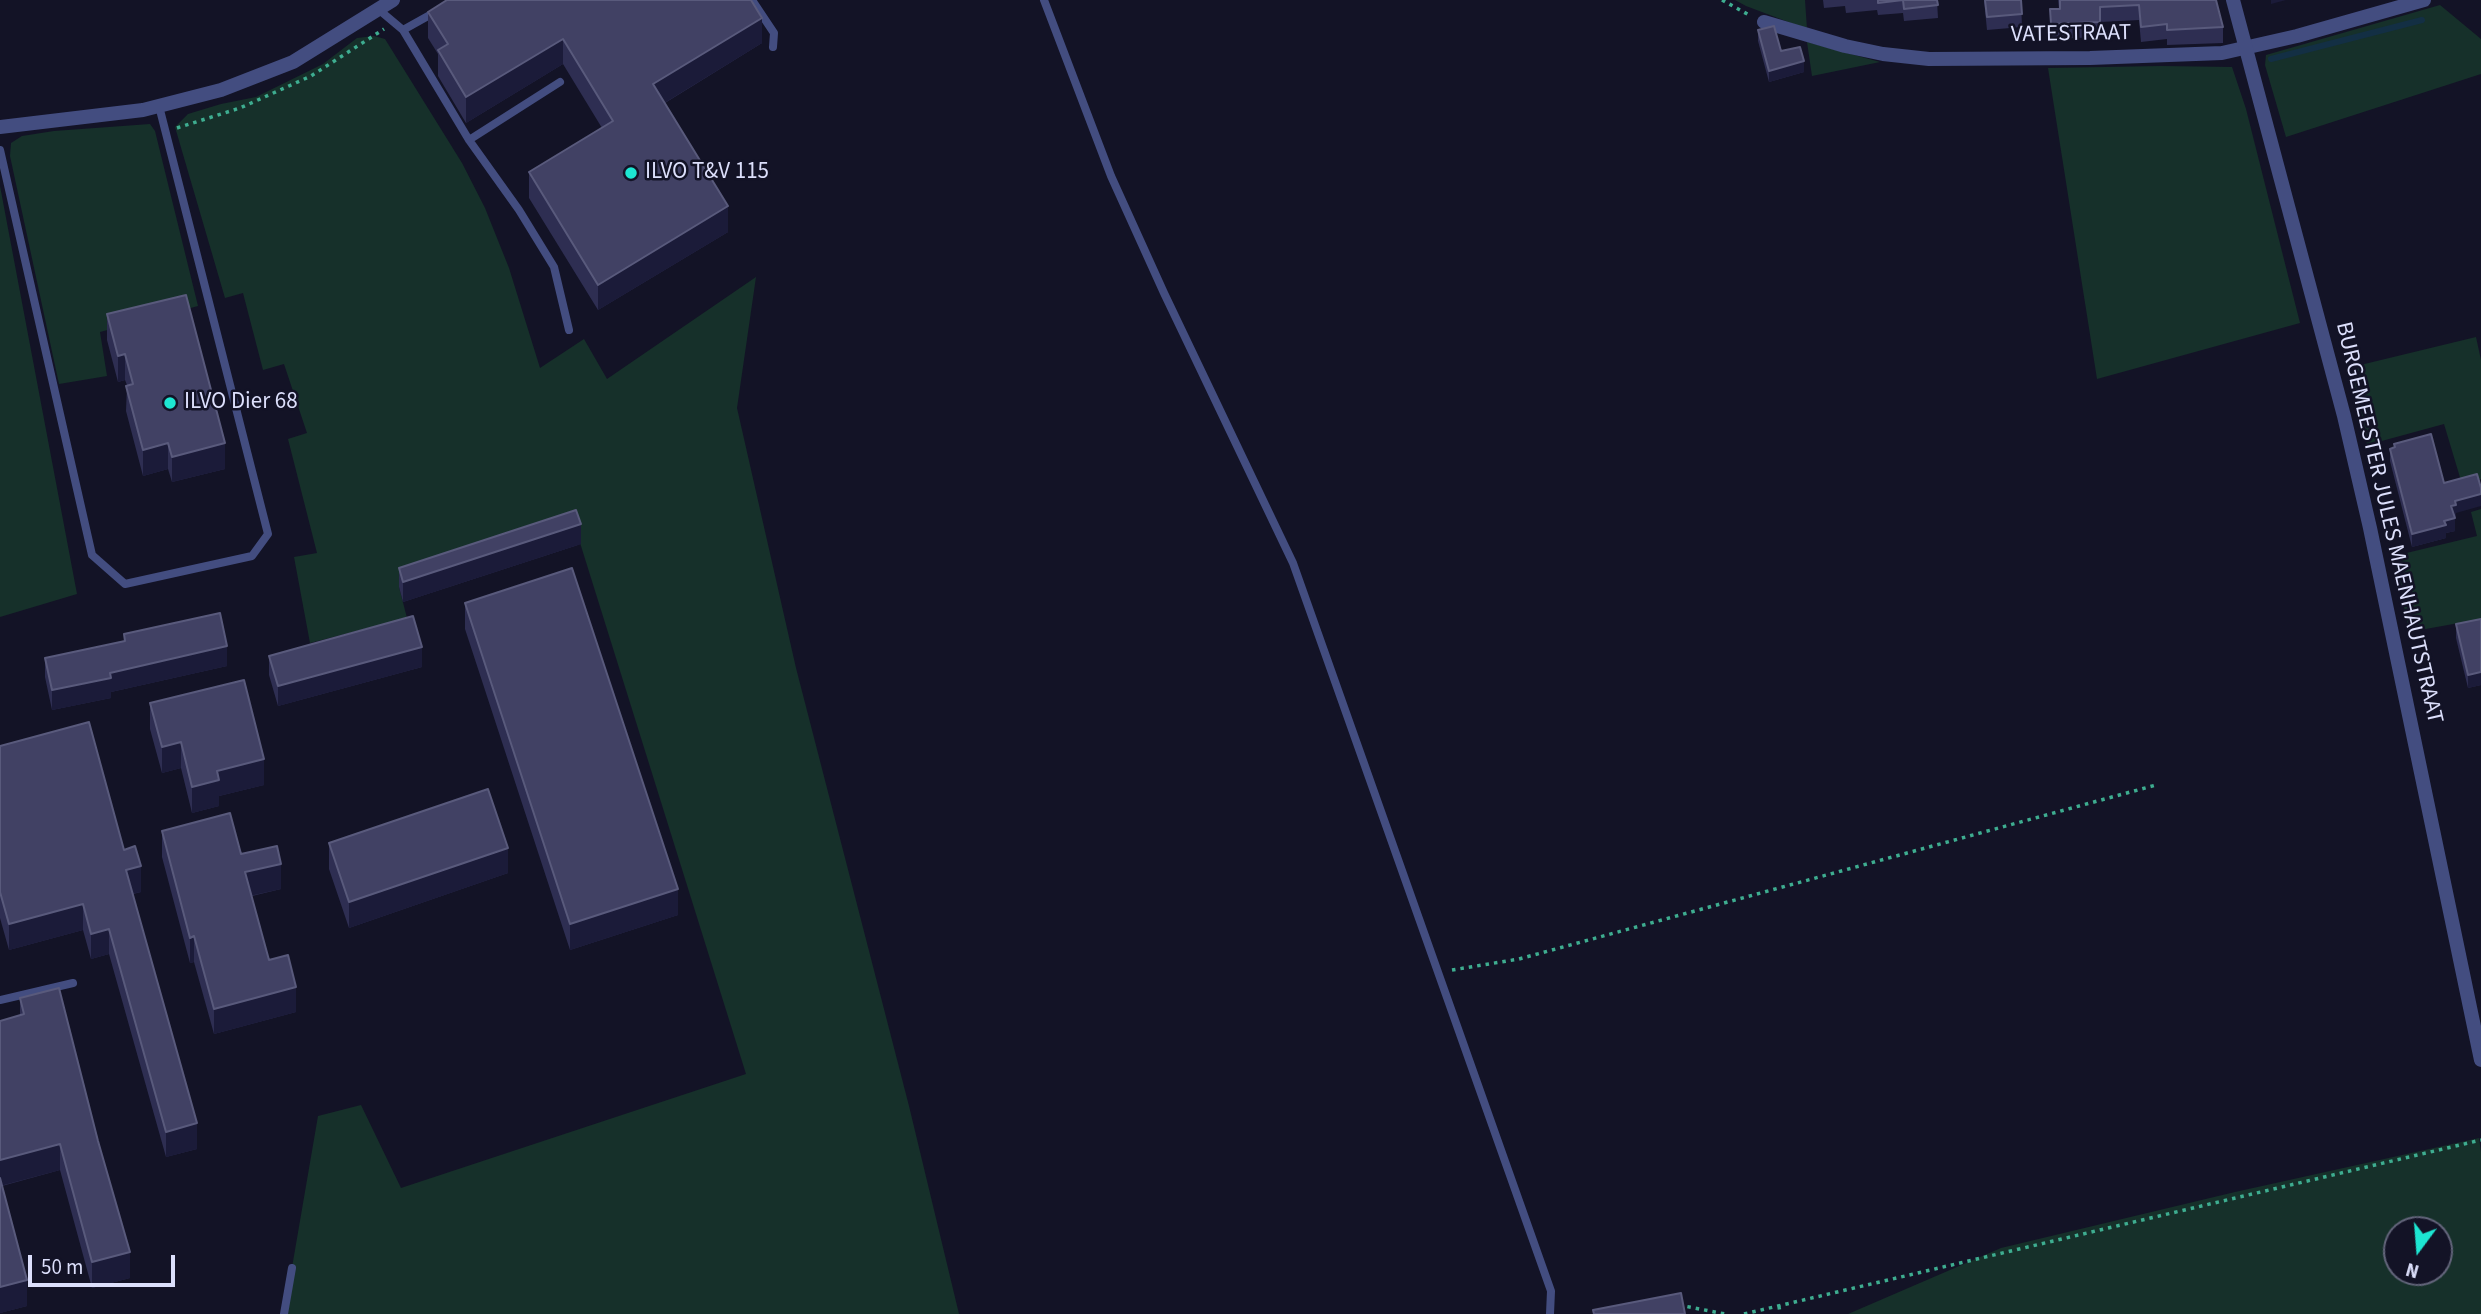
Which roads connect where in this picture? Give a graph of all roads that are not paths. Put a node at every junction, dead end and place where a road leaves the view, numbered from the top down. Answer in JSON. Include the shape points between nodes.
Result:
{"nodes":[{"id":1,"x":393,"y":0,"type":"edge"},
{"id":2,"x":752,"y":0,"type":"edge"},
{"id":3,"x":1044,"y":0,"type":"edge"},
{"id":4,"x":2233,"y":0,"type":"edge"},
{"id":5,"x":2424,"y":0,"type":"edge"},
{"id":6,"x":446,"y":6,"type":"edge"},
{"id":7,"x":379,"y":9,"type":"junction"},
{"id":8,"x":1763,"y":22,"type":"road end"},
{"id":9,"x":403,"y":30,"type":"junction"},
{"id":10,"x":773,"y":47,"type":"dead end"},
{"id":11,"x":2245,"y":47,"type":"junction"},
{"id":12,"x":560,"y":82,"type":"dead end"},
{"id":13,"x":159,"y":106,"type":"junction"},
{"id":14,"x":0,"y":127,"type":"edge"},
{"id":15,"x":470,"y":140,"type":"junction"},
{"id":16,"x":0,"y":150,"type":"edge"},
{"id":17,"x":569,"y":330,"type":"dead end"},
{"id":18,"x":74,"y":983,"type":"dead end"},
{"id":19,"x":0,"y":1000,"type":"edge"},
{"id":20,"x":2481,"y":1060,"type":"edge"},
{"id":21,"x":292,"y":1268,"type":"dead end"},
{"id":22,"x":284,"y":1314,"type":"edge"},
{"id":23,"x":1550,"y":1314,"type":"edge"}],
"edges":[{"from":1,"to":7,"type":"street"},
{"from":2,"to":10,"type":"lane","via":[[774,33]]},
{"from":3,"to":23,"type":"lane","via":[[1111,176],[1293,563],[1551,1291]]},
{"from":4,"to":11,"type":"street","name":"BURGEMEESTER JULES MAENHAUTSTRAAT"},
{"from":5,"to":11,"type":"street","name":"VATESTRAAT"},
{"from":6,"to":9,"type":"lane"},
{"from":7,"to":9,"type":"lane"},
{"from":7,"to":13,"type":"street","via":[[292,62],[221,90]]},
{"from":8,"to":11,"type":"street","name":"VATESTRAAT","via":[[1845,46],[1929,59],[2222,53]]},
{"from":9,"to":15,"type":"lane"},
{"from":11,"to":20,"type":"street","name":"BURGEMEESTER JULES MAENHAUTSTRAAT","via":[[2344,416]]},
{"from":12,"to":15,"type":"lane"},
{"from":13,"to":14,"type":"street"},
{"from":13,"to":16,"type":"lane","via":[[268,534],[252,556],[124,584],[92,555]]},
{"from":15,"to":17,"type":"lane","via":[[554,267]]},
{"from":18,"to":19,"type":"lane"},
{"from":21,"to":22,"type":"lane"}]}
